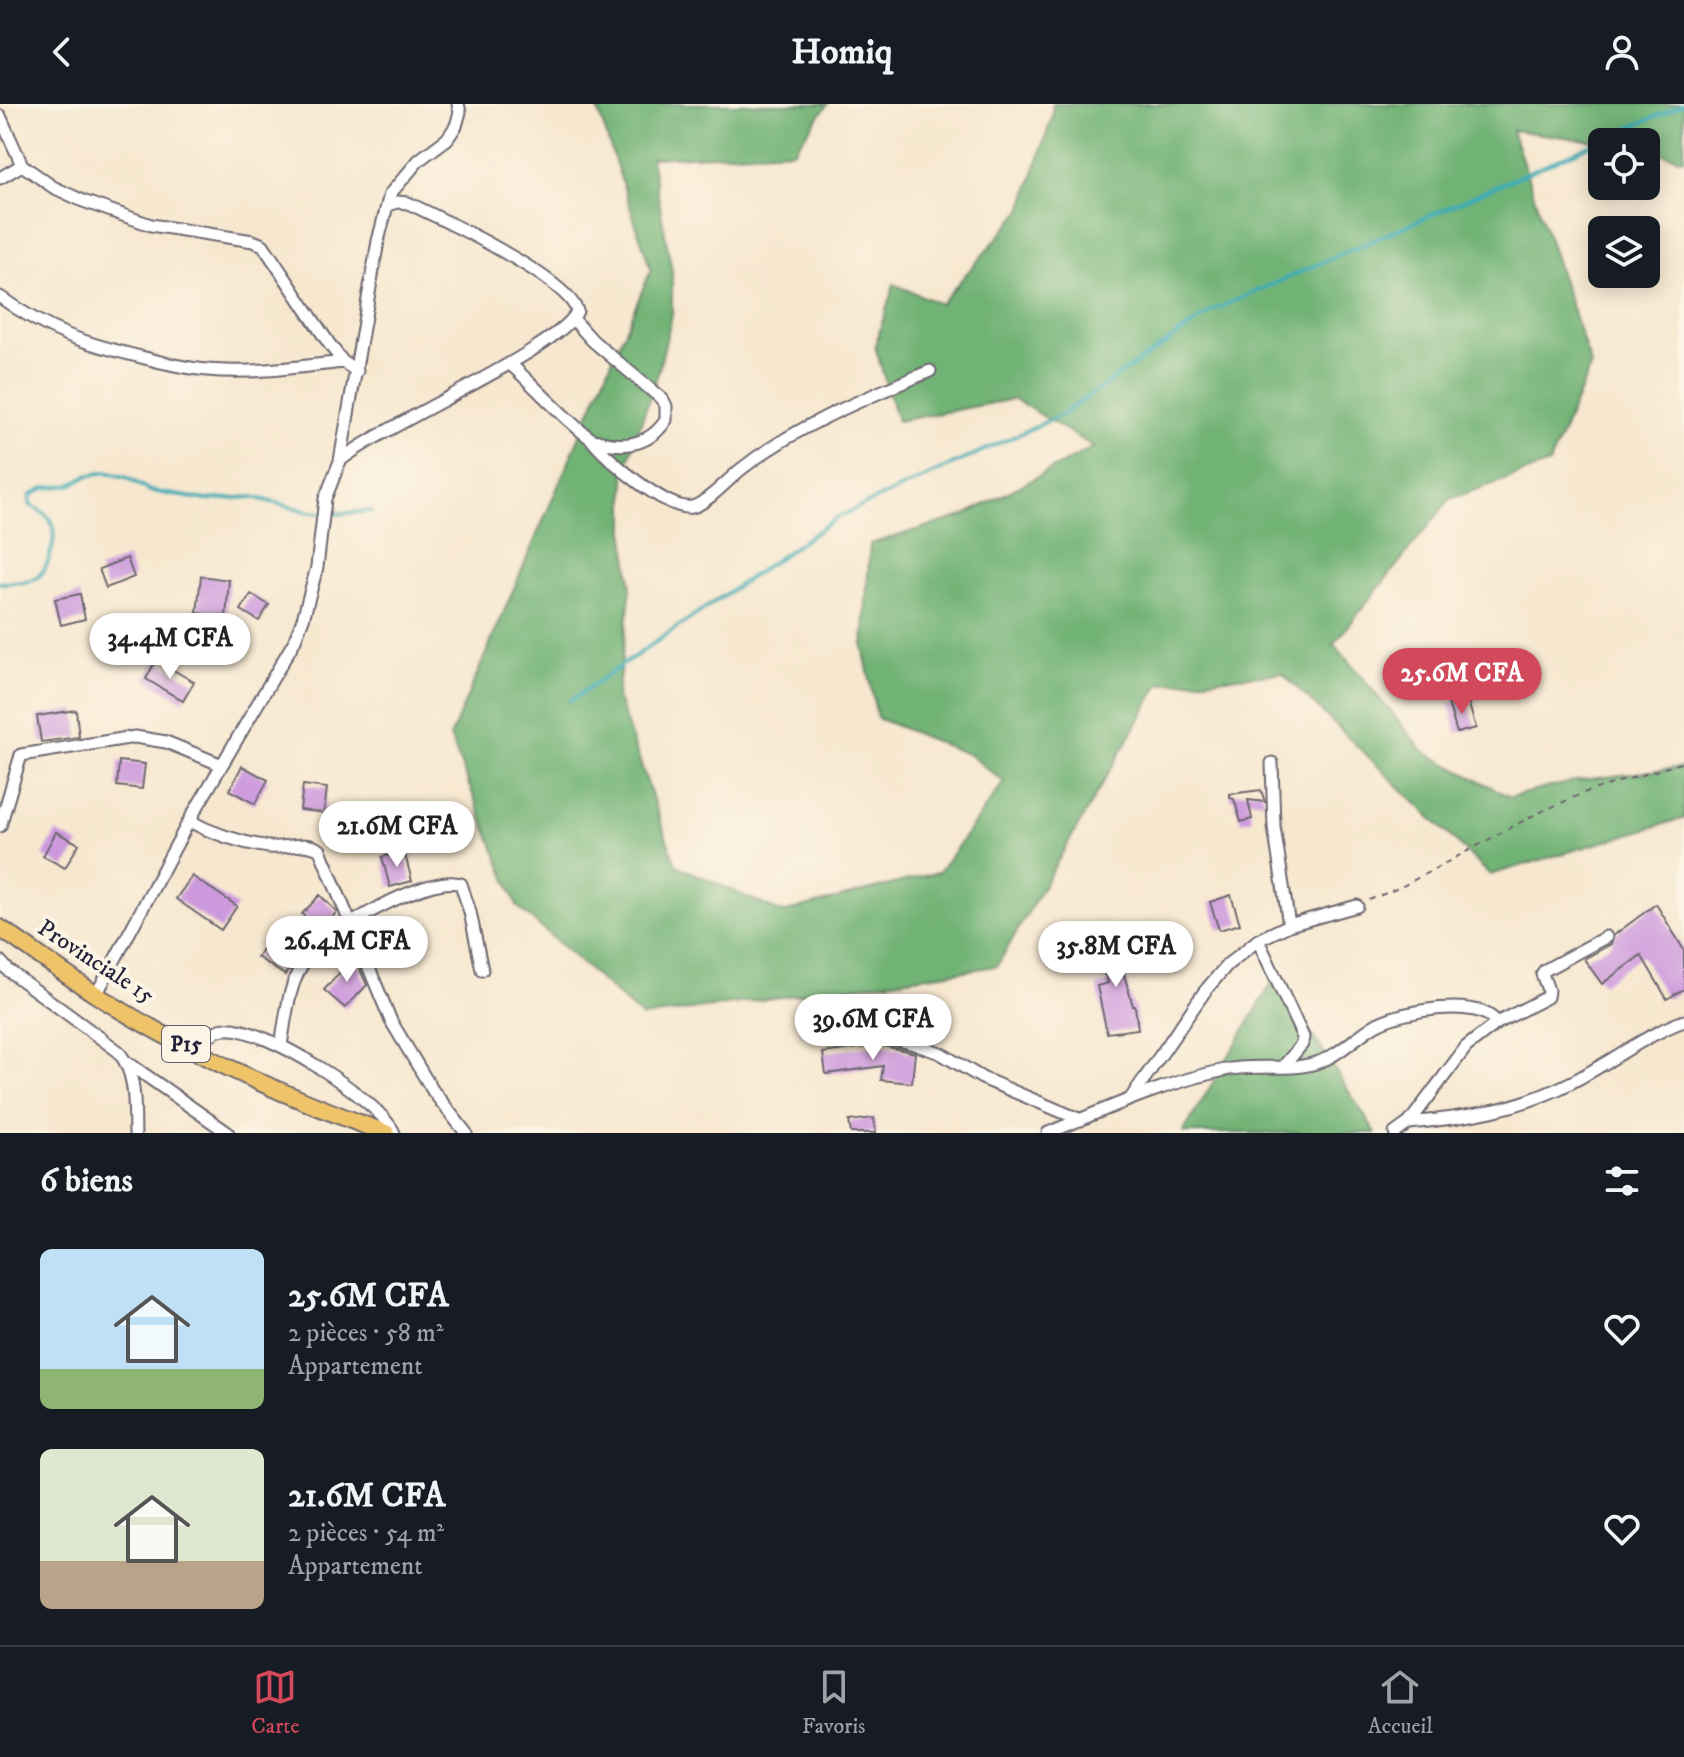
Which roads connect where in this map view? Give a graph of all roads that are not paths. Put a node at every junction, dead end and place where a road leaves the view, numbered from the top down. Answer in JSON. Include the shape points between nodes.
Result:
{"nodes":[{"id":1,"x":458,"y":104,"type":"edge"},
{"id":2,"x":0,"y":116,"type":"edge"},
{"id":3,"x":22,"y":165,"type":"junction"},
{"id":4,"x":0,"y":178,"type":"edge"},
{"id":5,"x":387,"y":205,"type":"junction"},
{"id":6,"x":0,"y":297,"type":"edge"},
{"id":7,"x":574,"y":320,"type":"junction"},
{"id":8,"x":343,"y":362,"type":"junction"},
{"id":9,"x":510,"y":364,"type":"junction"},
{"id":10,"x":357,"y":371,"type":"junction"},
{"id":11,"x":930,"y":371,"type":"dead end"},
{"id":12,"x":592,"y":440,"type":"junction"},
{"id":13,"x":340,"y":461,"type":"junction"},
{"id":14,"x":1272,"y":763,"type":"dead end"},
{"id":15,"x":222,"y":765,"type":"junction"},
{"id":16,"x":189,"y":821,"type":"junction"},
{"id":17,"x":0,"y":826,"type":"edge"},
{"id":18,"x":1357,"y":906,"type":"road end"},
{"id":19,"x":349,"y":923,"type":"junction"},
{"id":20,"x":1289,"y":925,"type":"junction"},
{"id":21,"x":0,"y":928,"type":"edge"},
{"id":22,"x":1606,"y":937,"type":"dead end"},
{"id":23,"x":1258,"y":940,"type":"junction"},
{"id":24,"x":0,"y":961,"type":"edge"},
{"id":25,"x":482,"y":970,"type":"dead end"},
{"id":26,"x":96,"y":995,"type":"junction"},
{"id":27,"x":1684,"y":1021,"type":"edge"},
{"id":28,"x":1497,"y":1023,"type":"junction"},
{"id":29,"x":845,"y":1037,"type":"dead end"},
{"id":30,"x":281,"y":1045,"type":"junction"},
{"id":31,"x":197,"y":1050,"type":"junction"},
{"id":32,"x":128,"y":1063,"type":"junction"},
{"id":33,"x":1283,"y":1067,"type":"junction"},
{"id":34,"x":1131,"y":1099,"type":"junction"},
{"id":35,"x":1081,"y":1120,"type":"junction"},
{"id":36,"x":1409,"y":1123,"type":"junction"},
{"id":37,"x":135,"y":1133,"type":"edge"},
{"id":38,"x":228,"y":1133,"type":"edge"},
{"id":39,"x":386,"y":1133,"type":"edge"},
{"id":40,"x":394,"y":1133,"type":"edge"},
{"id":41,"x":466,"y":1133,"type":"edge"},
{"id":42,"x":1048,"y":1133,"type":"edge"},
{"id":43,"x":1395,"y":1133,"type":"edge"}],
"edges":[{"from":1,"to":5,"type":"street","via":[[456,126],[447,139],[397,183]]},
{"from":2,"to":3,"type":"street"},
{"from":3,"to":4,"type":"street"},
{"from":3,"to":8,"type":"street","via":[[53,187],[114,213],[263,245]]},
{"from":5,"to":7,"type":"street","via":[[408,203],[541,275],[573,301]]},
{"from":5,"to":10,"type":"street"},
{"from":6,"to":8,"type":"street","via":[[82,343],[180,367],[259,370]]},
{"from":7,"to":9,"type":"street"},
{"from":7,"to":12,"type":"street","via":[[666,406],[666,420],[649,439],[619,445]]},
{"from":8,"to":10,"type":"street"},
{"from":9,"to":12,"type":"street"},
{"from":9,"to":13,"type":"street","via":[[395,425]]},
{"from":10,"to":13,"type":"street"},
{"from":11,"to":12,"type":"street","via":[[810,425],[690,508],[655,493]]},
{"from":13,"to":15,"type":"street","via":[[325,499],[311,593],[294,642]]},
{"from":14,"to":20,"type":"street","via":[[1274,827]]},
{"from":15,"to":16,"type":"street"},
{"from":15,"to":17,"type":"street","via":[[166,742],[135,737],[21,755]]},
{"from":16,"to":19,"type":"street","via":[[220,835],[272,847],[311,844],[320,850]]},
{"from":16,"to":26,"type":"street"},
{"from":18,"to":20,"type":"street"},
{"from":19,"to":25,"type":"street","via":[[400,898],[456,882],[467,900]]},
{"from":19,"to":30,"type":"street","via":[[322,943],[293,983]]},
{"from":19,"to":41,"type":"street","via":[[391,1021],[433,1091]]},
{"from":20,"to":23,"type":"street"},
{"from":21,"to":26,"type":"main road","name":"Provinciale 15","number":"P15"},
{"from":22,"to":28,"type":"street","via":[[1545,970],[1547,997]]},
{"from":23,"to":33,"type":"street","via":[[1303,1037]]},
{"from":23,"to":34,"type":"street","via":[[1212,982]]},
{"from":24,"to":32,"type":"street"},
{"from":26,"to":31,"type":"main road","name":"Provinciale 15","number":"P15"},
{"from":27,"to":36,"type":"street","via":[[1567,1085],[1479,1114]]},
{"from":28,"to":33,"type":"street","via":[[1476,1009],[1411,1015],[1381,1022],[1318,1063]]},
{"from":28,"to":36,"type":"street","via":[[1466,1047]]},
{"from":29,"to":35,"type":"street","via":[[881,1036],[940,1053],[982,1078]]},
{"from":30,"to":31,"type":"street","via":[[256,1034],[222,1029]]},
{"from":30,"to":40,"type":"street","via":[[365,1101]]},
{"from":31,"to":39,"type":"main road","name":"Provinciale 15","number":"P15","via":[[309,1105]]},
{"from":32,"to":37,"type":"street"},
{"from":32,"to":38,"type":"street"},
{"from":33,"to":34,"type":"street","via":[[1223,1070]]},
{"from":34,"to":35,"type":"street"},
{"from":35,"to":42,"type":"street"},
{"from":36,"to":43,"type":"street"}]}
